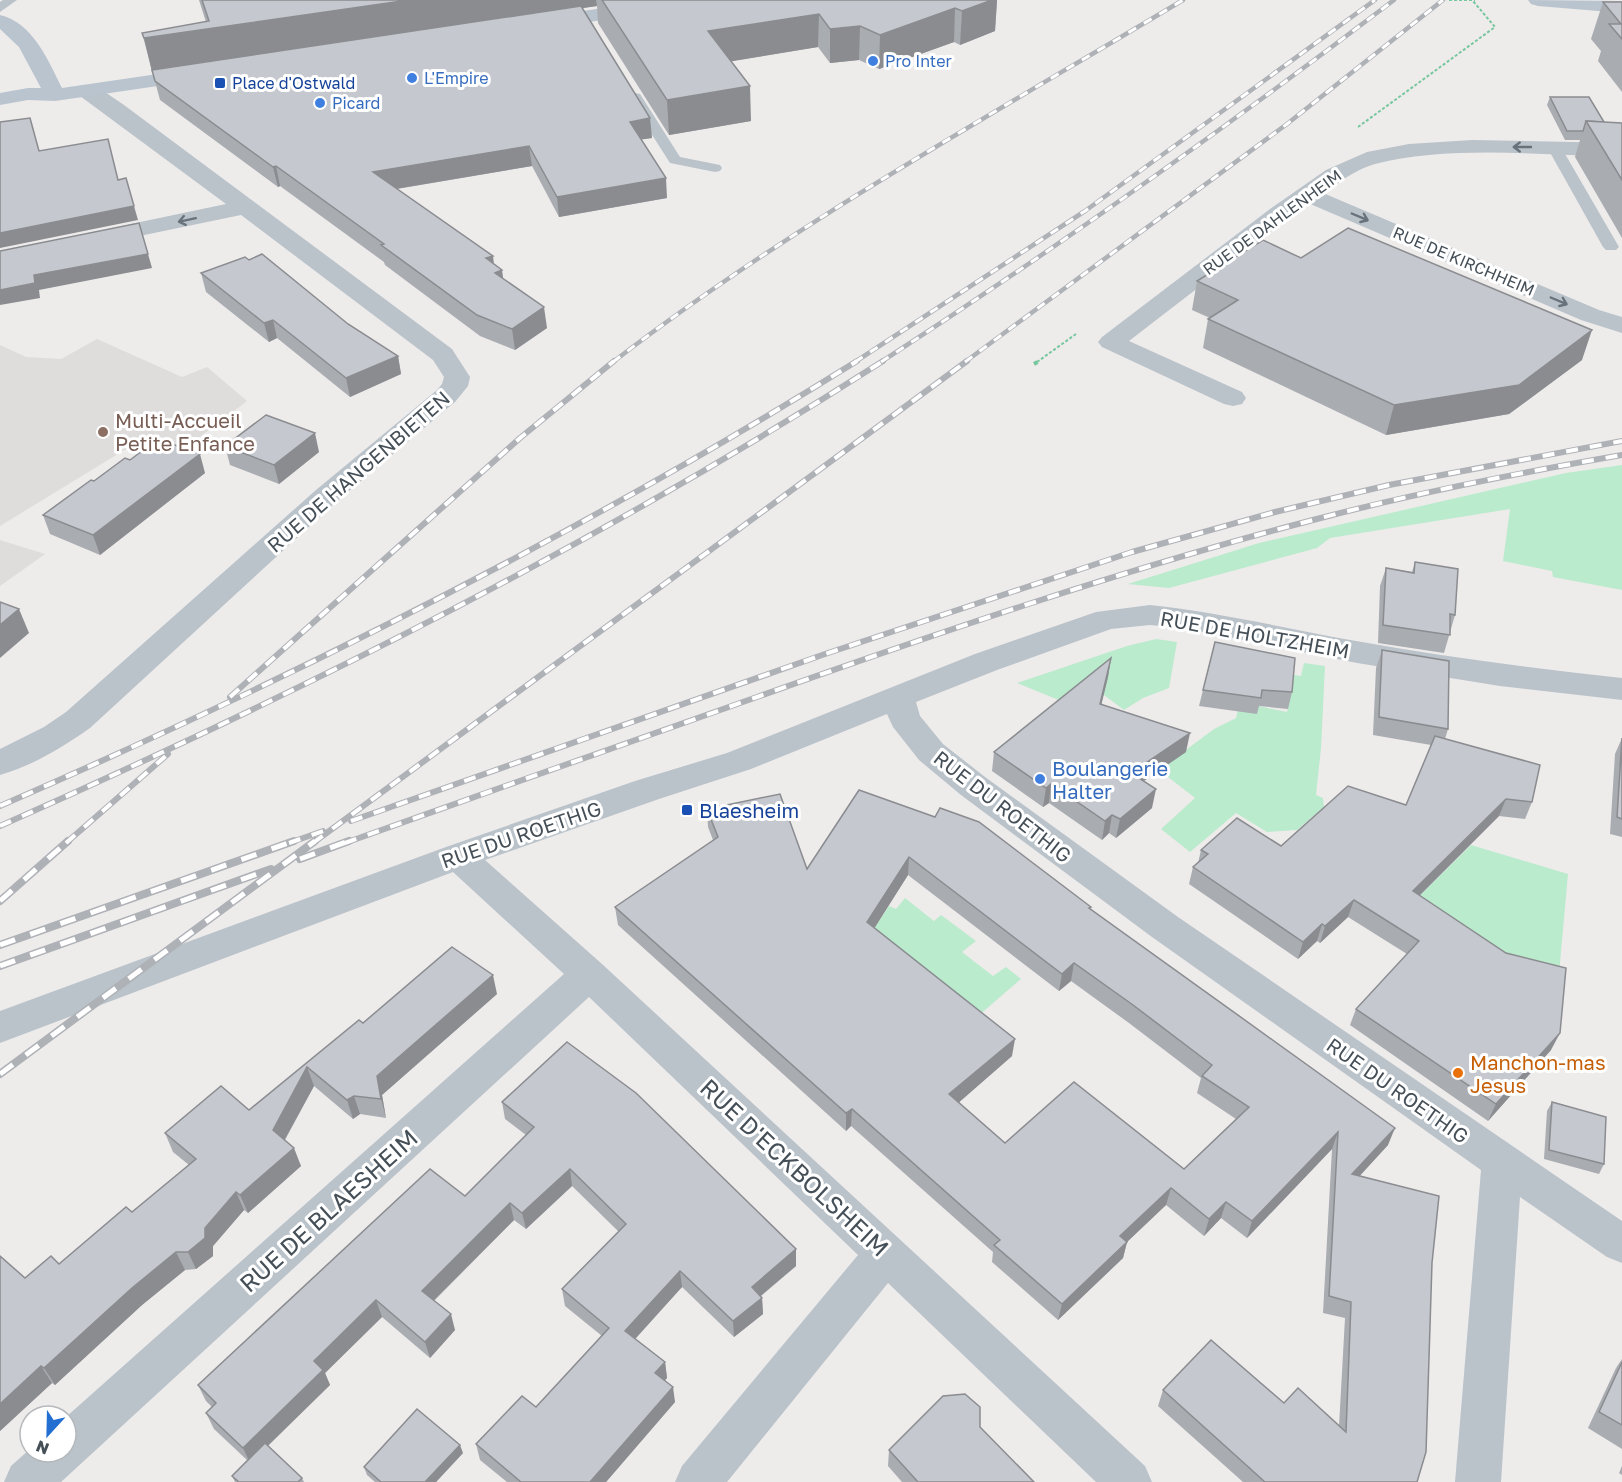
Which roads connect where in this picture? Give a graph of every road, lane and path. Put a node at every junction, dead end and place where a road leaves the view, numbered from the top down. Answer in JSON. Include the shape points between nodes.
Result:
{"nodes":[{"id":1,"x":11,"y":0,"type":"edge"},
{"id":2,"x":693,"y":0,"type":"edge"},
{"id":3,"x":1449,"y":0,"type":"edge"},
{"id":4,"x":1476,"y":0,"type":"edge"},
{"id":5,"x":1538,"y":0,"type":"edge"},
{"id":6,"x":1622,"y":7,"type":"edge"},
{"id":7,"x":0,"y":8,"type":"edge"},
{"id":8,"x":0,"y":21,"type":"edge"},
{"id":9,"x":530,"y":25,"type":"edge"},
{"id":10,"x":223,"y":71,"type":"edge"},
{"id":11,"x":626,"y":81,"type":"edge"},
{"id":12,"x":88,"y":91,"type":"junction"},
{"id":13,"x":55,"y":95,"type":"junction"},
{"id":14,"x":0,"y":99,"type":"edge"},
{"id":15,"x":0,"y":113,"type":"edge"},
{"id":16,"x":1554,"y":147,"type":"junction"},
{"id":17,"x":1622,"y":150,"type":"edge"},
{"id":18,"x":715,"y":168,"type":"dead end"},
{"id":19,"x":1306,"y":194,"type":"junction"},
{"id":20,"x":244,"y":207,"type":"junction"},
{"id":21,"x":70,"y":243,"type":"edge"},
{"id":22,"x":1611,"y":247,"type":"dead end"},
{"id":23,"x":1622,"y":325,"type":"edge"},
{"id":24,"x":1233,"y":398,"type":"dead end"},
{"id":25,"x":1622,"y":689,"type":"edge"},
{"id":26,"x":898,"y":696,"type":"junction"},
{"id":27,"x":0,"y":763,"type":"edge"},
{"id":28,"x":458,"y":856,"type":"junction"},
{"id":29,"x":589,"y":974,"type":"junction"},
{"id":30,"x":0,"y":1027,"type":"edge"},
{"id":31,"x":1502,"y":1162,"type":"junction"},
{"id":32,"x":1622,"y":1244,"type":"edge"},
{"id":33,"x":886,"y":1253,"type":"junction"},
{"id":34,"x":78,"y":1436,"type":"edge"},
{"id":35,"x":47,"y":1464,"type":"edge"},
{"id":36,"x":27,"y":1482,"type":"edge"},
{"id":37,"x":698,"y":1482,"type":"edge"},
{"id":38,"x":1129,"y":1482,"type":"edge"},
{"id":39,"x":1478,"y":1482,"type":"edge"}],
"edges":[{"from":1,"to":7,"type":"lane"},
{"from":2,"to":9,"type":"main road","via":[[591,24]]},
{"from":3,"to":4,"type":"path"},
{"from":5,"to":6,"type":"main road"},
{"from":8,"to":13,"type":"main road","via":[[27,40]]},
{"from":10,"to":12,"type":"main road"},
{"from":11,"to":18,"type":"lane","via":[[675,160]]},
{"from":12,"to":13,"type":"main road"},
{"from":12,"to":20,"type":"street","name":"RUE DE HANGENBIETEN"},
{"from":13,"to":14,"type":"main road"},
{"from":13,"to":15,"type":"main road","via":[[39,106]]},
{"from":16,"to":17,"type":"street","name":"RUE DE DAHLENHEIM"},
{"from":16,"to":19,"type":"street","name":"RUE DE DAHLENHEIM","one_way":true,"via":[[1440,148],[1384,154],[1351,165]]},
{"from":16,"to":22,"type":"lane"},
{"from":19,"to":23,"type":"street","name":"RUE DE KIRCHHEIM","one_way":true,"via":[[1590,315]]},
{"from":19,"to":24,"type":"street","name":"RUE DE DAHLENHEIM","via":[[1112,342]]},
{"from":20,"to":21,"type":"street","one_way":true},
{"from":20,"to":27,"type":"street","name":"RUE DE HANGENBIETEN","via":[[442,354],[457,376],[455,386],[326,496],[78,720]]},
{"from":25,"to":26,"type":"street","name":"RUE DE HOLTZHEIM","via":[[1534,681],[1150,615],[1084,626]]},
{"from":26,"to":28,"type":"street","name":"RUE DU ROETHIG","via":[[739,761]]},
{"from":26,"to":31,"type":"street","name":"RUE DU ROETHIG","via":[[905,719],[931,752],[973,786],[1165,927]]},
{"from":28,"to":29,"type":"street","name":"RUE D'ECKBOLSHEIM"},
{"from":28,"to":30,"type":"street","name":"RUE DU ROETHIG"},
{"from":29,"to":33,"type":"street","name":"RUE D'ECKBOLSHEIM"},
{"from":29,"to":34,"type":"street","name":"RUE DE BLAESHEIM"},
{"from":31,"to":32,"type":"street","name":"RUE DU ROETHIG"},
{"from":31,"to":39,"type":"street"},
{"from":33,"to":37,"type":"street"},
{"from":33,"to":38,"type":"street","name":"RUE D'ECKBOLSHEIM"},
{"from":35,"to":36,"type":"street"}]}
